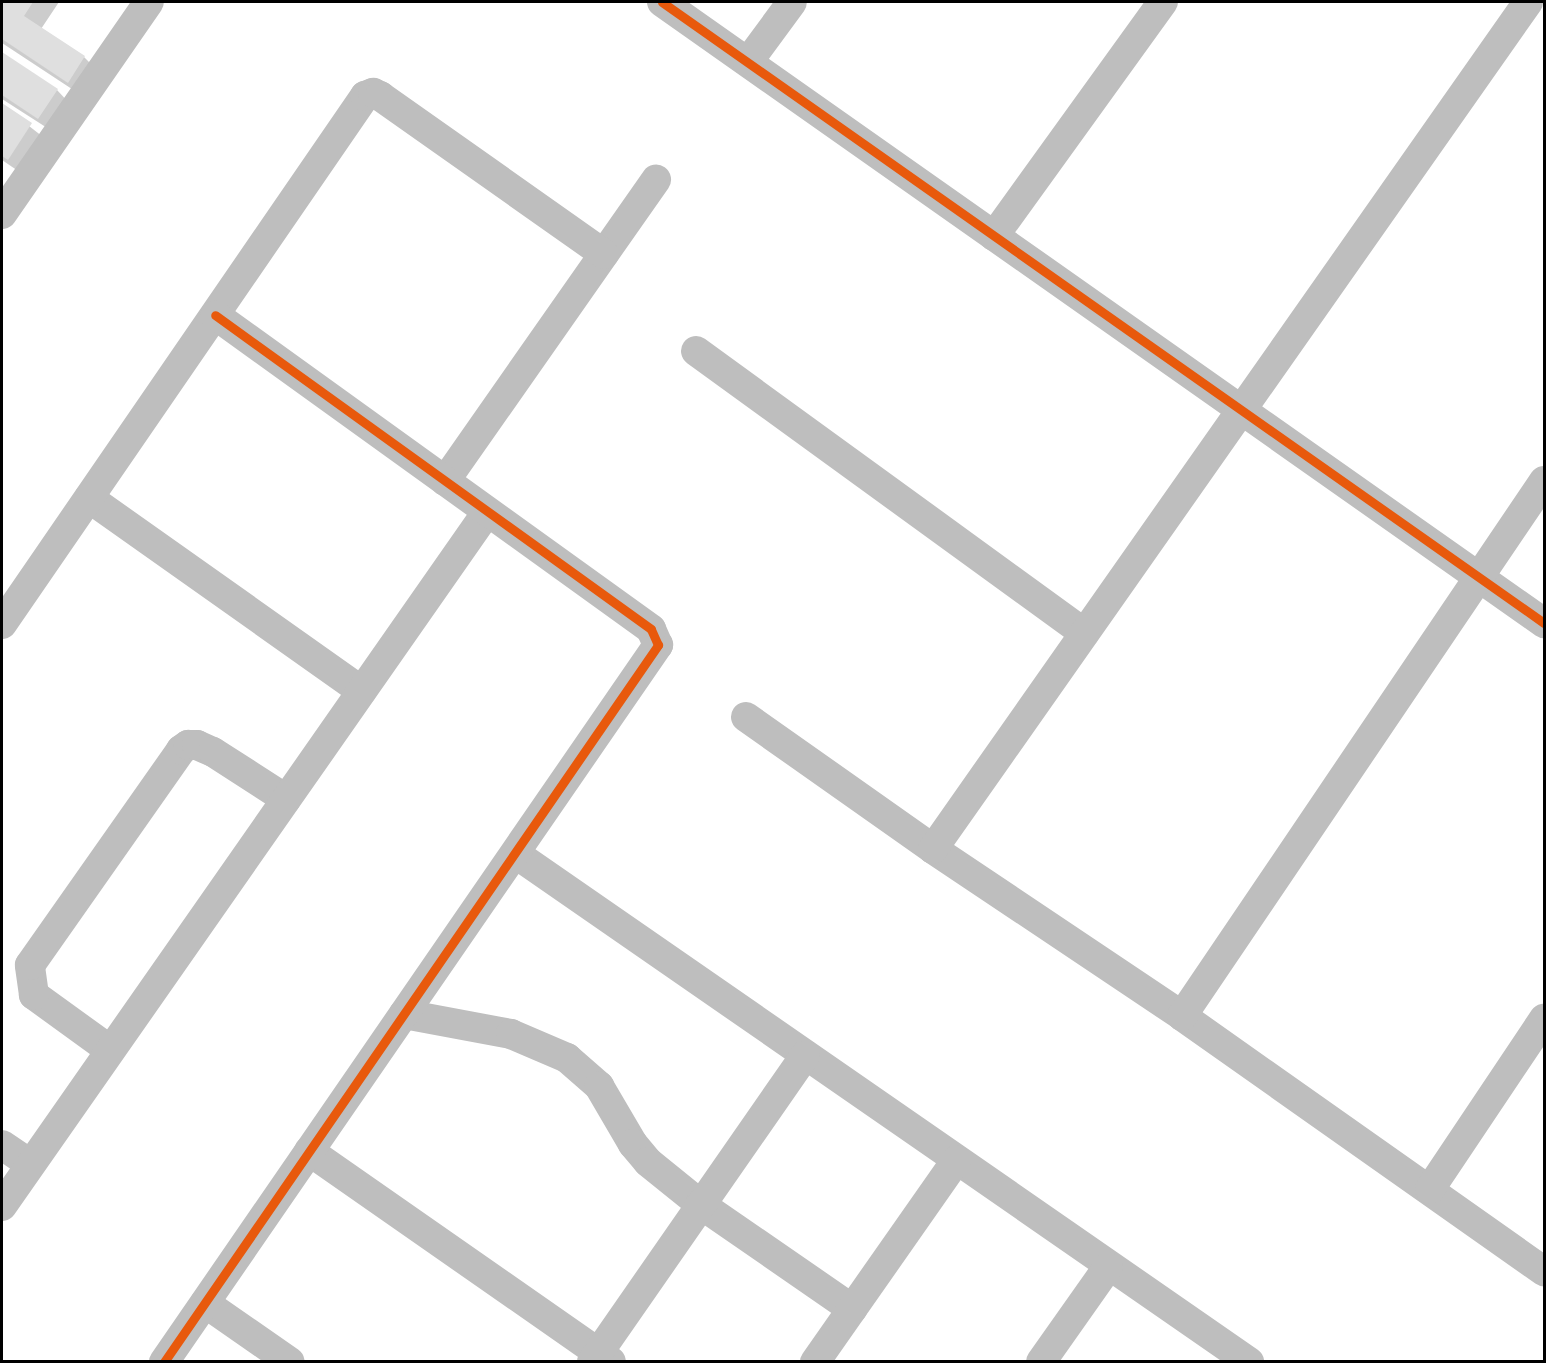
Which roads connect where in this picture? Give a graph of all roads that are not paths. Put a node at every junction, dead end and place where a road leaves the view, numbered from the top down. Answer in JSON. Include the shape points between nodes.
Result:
{"nodes":[{"id":1,"x":149,"y":2,"type":"edge"},
{"id":2,"x":662,"y":2,"type":"edge"},
{"id":3,"x":792,"y":2,"type":"edge"},
{"id":4,"x":1163,"y":2,"type":"edge"},
{"id":5,"x":1528,"y":2,"type":"edge"},
{"id":6,"x":748,"y":62,"type":"junction"},
{"id":7,"x":656,"y":180,"type":"dead end"},
{"id":8,"x":2,"y":214,"type":"edge"},
{"id":9,"x":994,"y":236,"type":"junction"},
{"id":10,"x":604,"y":254,"type":"junction"},
{"id":11,"x":215,"y":315,"type":"junction"},
{"id":12,"x":696,"y":351,"type":"dead end"},
{"id":13,"x":1241,"y":410,"type":"junction"},
{"id":14,"x":445,"y":481,"type":"junction"},
{"id":15,"x":1545,"y":482,"type":"edge"},
{"id":16,"x":89,"y":498,"type":"junction"},
{"id":17,"x":488,"y":512,"type":"junction"},
{"id":18,"x":1479,"y":577,"type":"junction"},
{"id":19,"x":1545,"y":623,"type":"edge"},
{"id":20,"x":2,"y":624,"type":"edge"},
{"id":21,"x":1084,"y":633,"type":"junction"},
{"id":22,"x":362,"y":691,"type":"junction"},
{"id":23,"x":746,"y":717,"type":"dead end"},
{"id":24,"x":286,"y":799,"type":"junction"},
{"id":25,"x":933,"y":849,"type":"junction"},
{"id":26,"x":516,"y":854,"type":"junction"},
{"id":27,"x":404,"y":1014,"type":"junction"},
{"id":28,"x":1182,"y":1016,"type":"junction"},
{"id":29,"x":1545,"y":1019,"type":"edge"},
{"id":30,"x":111,"y":1050,"type":"junction"},
{"id":31,"x":805,"y":1056,"type":"junction"},
{"id":32,"x":2,"y":1145,"type":"edge"},
{"id":33,"x":309,"y":1151,"type":"junction"},
{"id":34,"x":956,"y":1161,"type":"junction"},
{"id":35,"x":30,"y":1164,"type":"junction"},
{"id":36,"x":1430,"y":1189,"type":"junction"},
{"id":37,"x":700,"y":1203,"type":"junction"},
{"id":38,"x":2,"y":1206,"type":"edge"},
{"id":39,"x":1108,"y":1267,"type":"junction"},
{"id":40,"x":1545,"y":1271,"type":"edge"},
{"id":41,"x":204,"y":1303,"type":"junction"},
{"id":42,"x":852,"y":1309,"type":"junction"},
{"id":43,"x":601,"y":1359,"type":"edge"},
{"id":44,"x":164,"y":1362,"type":"edge"},
{"id":45,"x":290,"y":1362,"type":"edge"},
{"id":46,"x":815,"y":1362,"type":"edge"},
{"id":47,"x":1041,"y":1362,"type":"edge"},
{"id":48,"x":1249,"y":1362,"type":"edge"}],
"edges":[{"from":1,"to":8,"type":"street"},
{"from":2,"to":6,"type":"street"},
{"from":3,"to":6,"type":"street"},
{"from":4,"to":9,"type":"street"},
{"from":5,"to":13,"type":"street"},
{"from":6,"to":9,"type":"street"},
{"from":7,"to":10,"type":"street"},
{"from":9,"to":13,"type":"street"},
{"from":10,"to":11,"type":"street","via":[[373,93],[365,96]]},
{"from":10,"to":14,"type":"street"},
{"from":11,"to":14,"type":"street"},
{"from":11,"to":16,"type":"street"},
{"from":12,"to":21,"type":"street"},
{"from":13,"to":18,"type":"street"},
{"from":13,"to":21,"type":"street"},
{"from":14,"to":17,"type":"street"},
{"from":15,"to":18,"type":"street"},
{"from":16,"to":20,"type":"street"},
{"from":16,"to":22,"type":"street"},
{"from":17,"to":22,"type":"street"},
{"from":17,"to":26,"type":"street","via":[[651,629],[658,645]]},
{"from":18,"to":19,"type":"street"},
{"from":18,"to":28,"type":"street"},
{"from":21,"to":25,"type":"street"},
{"from":22,"to":24,"type":"street"},
{"from":23,"to":25,"type":"street"},
{"from":24,"to":30,"type":"street"},
{"from":24,"to":30,"type":"street","via":[[213,752],[188,745],[30,965],[34,995]]},
{"from":25,"to":28,"type":"street"},
{"from":26,"to":27,"type":"street"},
{"from":26,"to":31,"type":"street"},
{"from":27,"to":33,"type":"street"},
{"from":27,"to":37,"type":"street","via":[[511,1034],[567,1058],[599,1086],[648,1162]]},
{"from":28,"to":36,"type":"street"},
{"from":29,"to":36,"type":"street"},
{"from":30,"to":35,"type":"street"},
{"from":31,"to":34,"type":"street"},
{"from":31,"to":37,"type":"street"},
{"from":32,"to":35,"type":"street"},
{"from":33,"to":41,"type":"street"},
{"from":33,"to":43,"type":"street"},
{"from":34,"to":39,"type":"street"},
{"from":34,"to":42,"type":"street"},
{"from":35,"to":38,"type":"street"},
{"from":36,"to":40,"type":"street"},
{"from":37,"to":42,"type":"street"},
{"from":37,"to":43,"type":"street"},
{"from":39,"to":47,"type":"street"},
{"from":39,"to":48,"type":"street"},
{"from":41,"to":44,"type":"street"},
{"from":41,"to":45,"type":"street"},
{"from":42,"to":46,"type":"street"}]}
